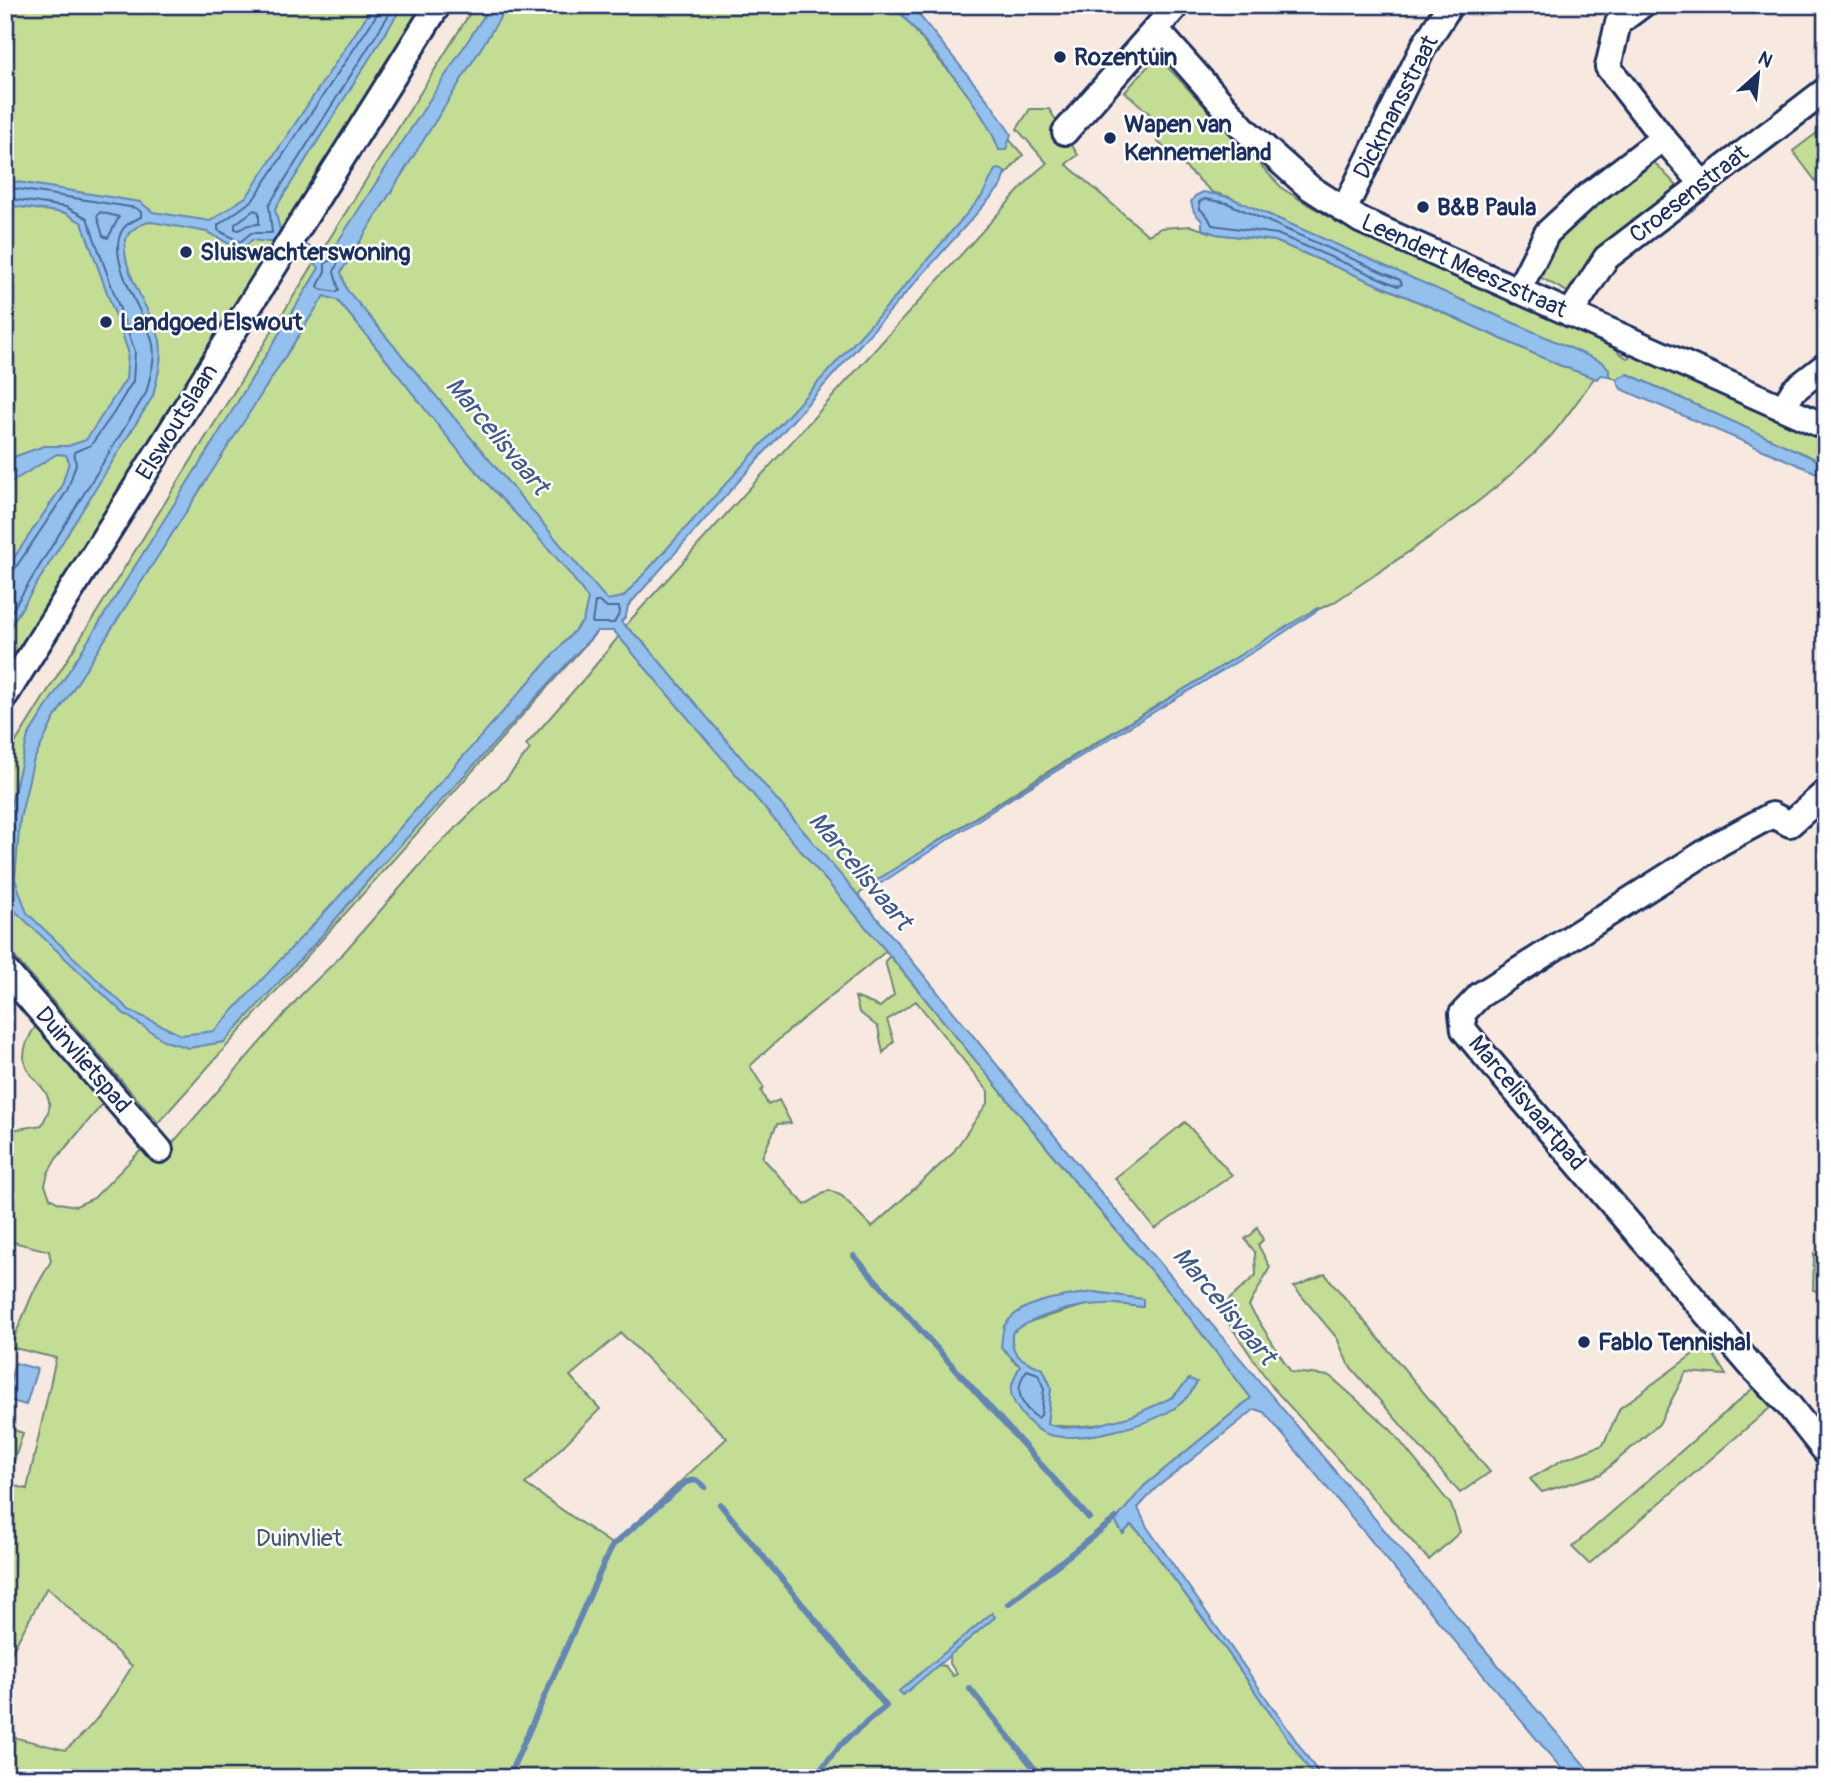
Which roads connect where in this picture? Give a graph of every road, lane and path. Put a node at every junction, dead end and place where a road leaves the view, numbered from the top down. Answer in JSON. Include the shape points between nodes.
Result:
{"nodes":[{"id":1,"x":438,"y":5,"type":"edge"},
{"id":2,"x":1177,"y":5,"type":"edge"},
{"id":3,"x":1451,"y":5,"type":"edge"},
{"id":4,"x":1642,"y":5,"type":"edge"},
{"id":5,"x":1156,"y":29,"type":"junction"},
{"id":6,"x":1826,"y":90,"type":"edge"},
{"id":7,"x":1065,"y":132,"type":"dead end"},
{"id":8,"x":1663,"y":138,"type":"junction"},
{"id":9,"x":1702,"y":183,"type":"junction"},
{"id":10,"x":1344,"y":210,"type":"junction"},
{"id":11,"x":1518,"y":291,"type":"junction"},
{"id":12,"x":1570,"y":314,"type":"junction"},
{"id":13,"x":1826,"y":365,"type":"edge"},
{"id":14,"x":1783,"y":408,"type":"junction"},
{"id":15,"x":1826,"y":427,"type":"edge"},
{"id":16,"x":5,"y":696,"type":"edge"},
{"id":17,"x":1826,"y":792,"type":"edge"},
{"id":18,"x":5,"y":970,"type":"edge"},
{"id":19,"x":160,"y":1150,"type":"dead end"},
{"id":20,"x":1826,"y":1452,"type":"edge"}],
"edges":[{"from":1,"to":16,"type":"street","name":"Elswoutslaan"},
{"from":2,"to":5,"type":"street"},
{"from":3,"to":10,"type":"street","name":"Dickmansstraat","via":[[1424,46]]},
{"from":4,"to":8,"type":"street","via":[[1618,23],[1608,67]]},
{"from":5,"to":7,"type":"street"},
{"from":5,"to":10,"type":"street","name":"Leendert Meeszstraat","via":[[1245,130],[1309,187]]},
{"from":6,"to":9,"type":"street","name":"Croesenstraat"},
{"from":8,"to":9,"type":"street"},
{"from":8,"to":11,"type":"street","via":[[1547,233]]},
{"from":9,"to":12,"type":"street","name":"Croesenstraat","via":[[1606,258]]},
{"from":10,"to":11,"type":"street","name":"Leendert Meeszstraat"},
{"from":11,"to":12,"type":"street","name":"Leendert Meeszstraat"},
{"from":12,"to":14,"type":"street","name":"Leendert Meeszstraat"},
{"from":13,"to":14,"type":"street","via":[[1794,390]]},
{"from":14,"to":15,"type":"street","name":"Leendert Meeszstraat"},
{"from":17,"to":20,"type":"street","name":"Marcelisvaartpad","via":[[1790,824],[1772,815],[1720,842],[1480,995],[1462,1014],[1464,1030],[1482,1052]]},
{"from":18,"to":19,"type":"street","name":"Duinvlietspad"}]}
